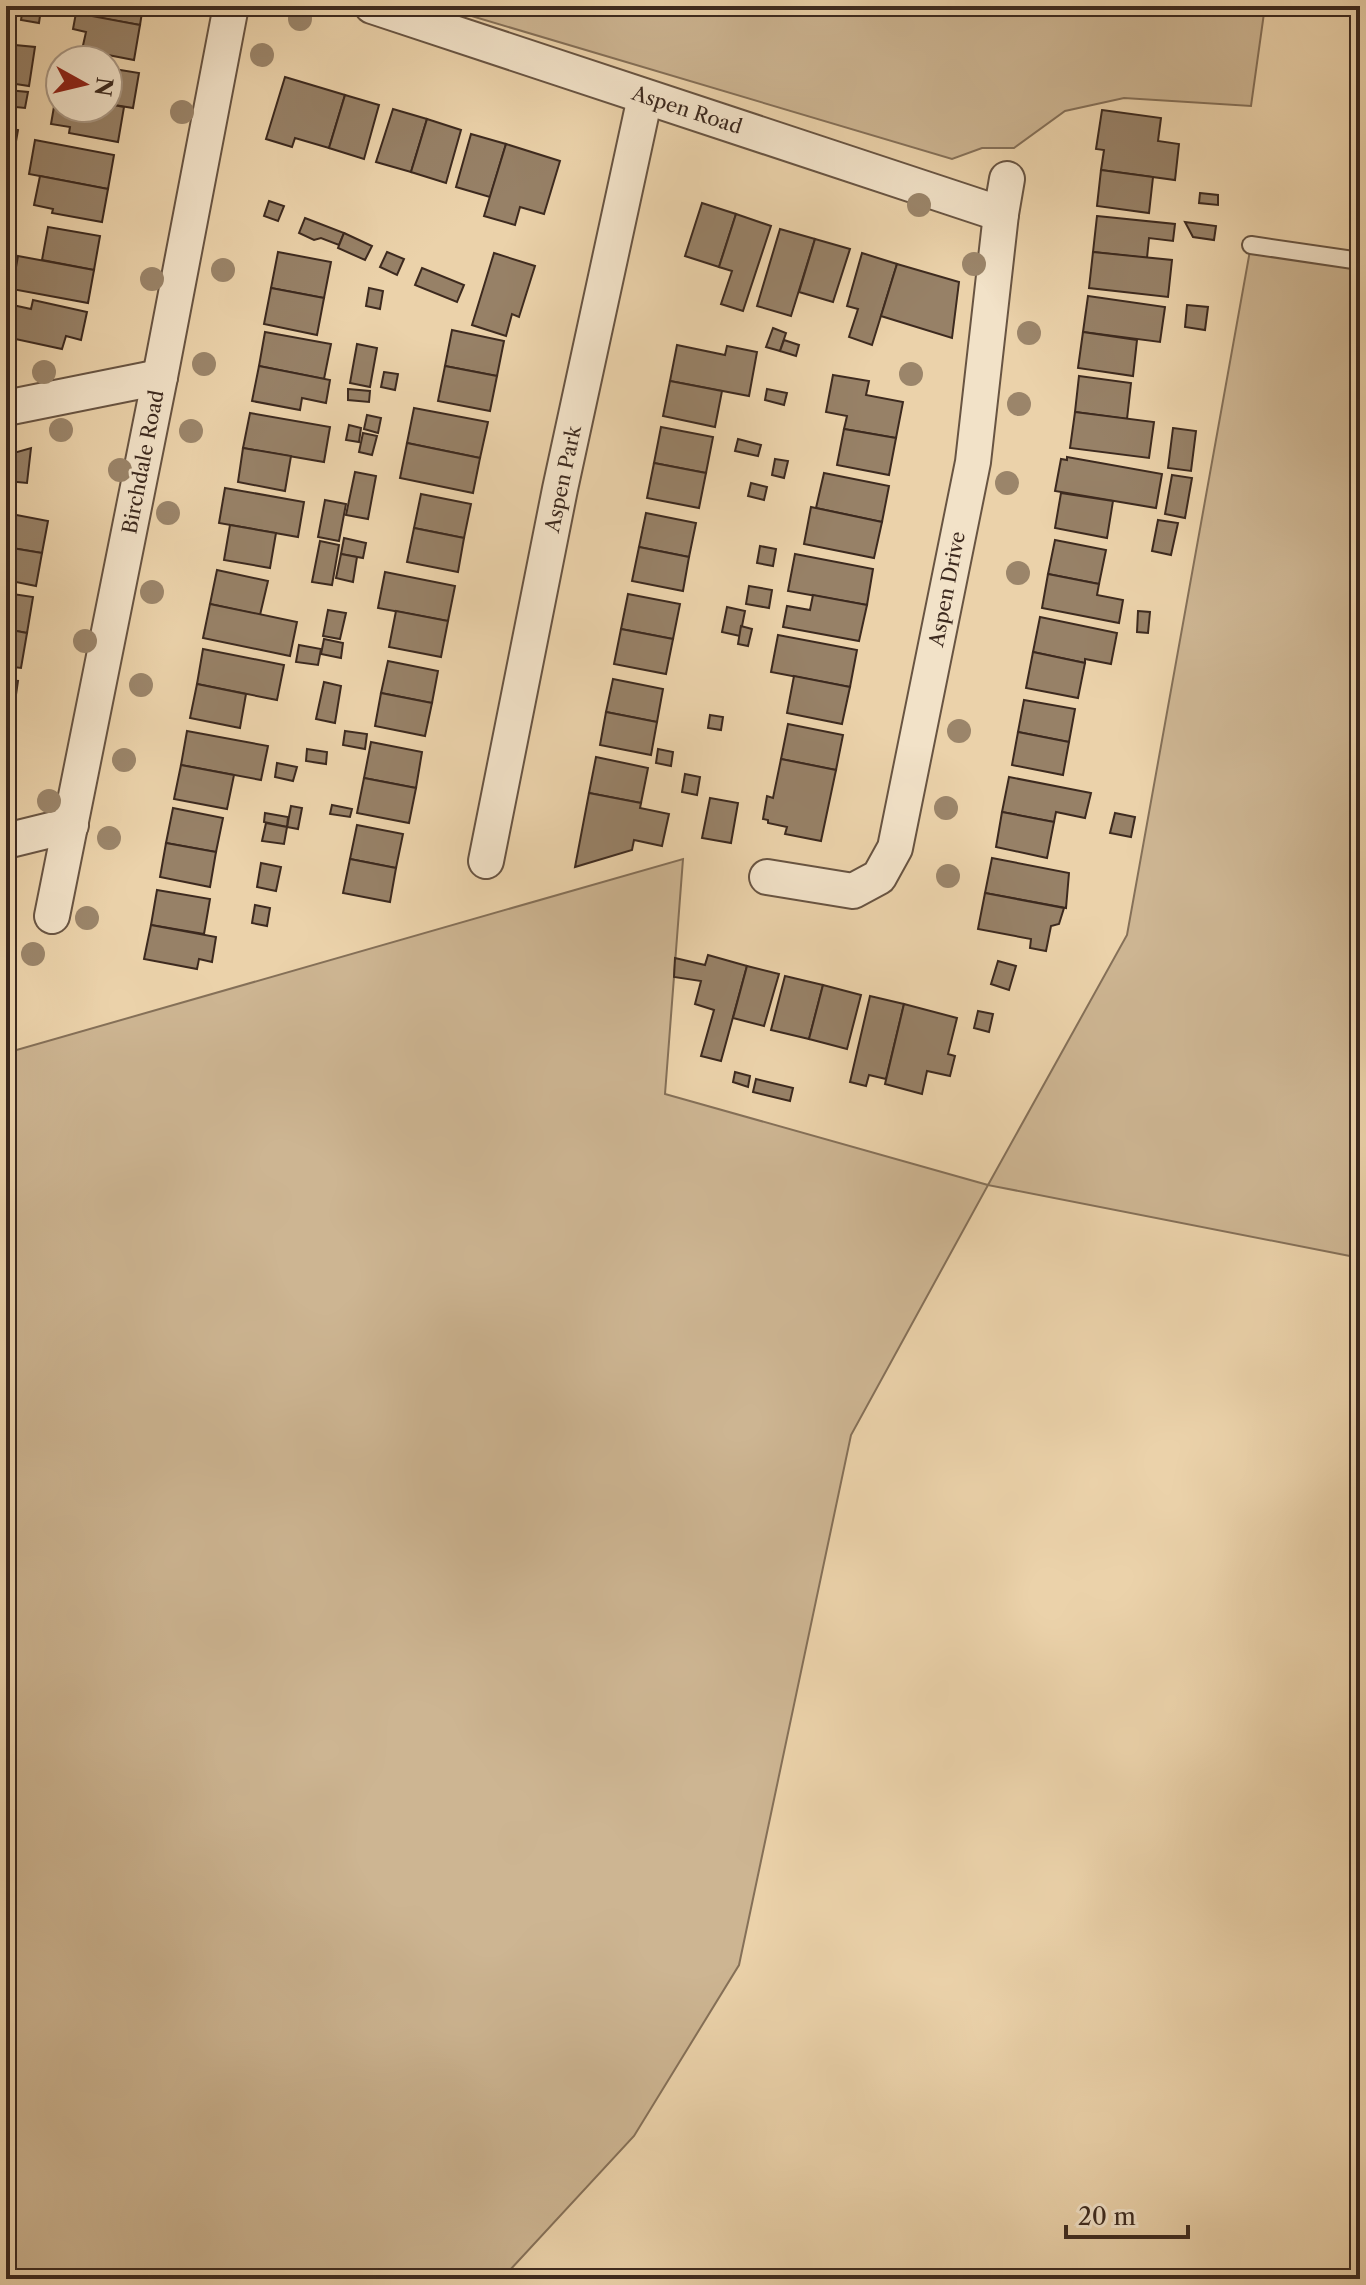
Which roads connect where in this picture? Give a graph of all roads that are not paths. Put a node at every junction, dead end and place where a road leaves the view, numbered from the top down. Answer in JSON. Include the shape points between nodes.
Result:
{"nodes":[{"id":1,"x":231,"y":6,"type":"edge"},
{"id":2,"x":372,"y":6,"type":"edge"},
{"id":3,"x":645,"y":97,"type":"junction"},
{"id":4,"x":1007,"y":179,"type":"dead end"},
{"id":5,"x":1001,"y":214,"type":"junction"},
{"id":6,"x":1251,"y":245,"type":"dead end"},
{"id":7,"x":1360,"y":261,"type":"edge"},
{"id":8,"x":160,"y":377,"type":"junction"},
{"id":9,"x":6,"y":408,"type":"edge"},
{"id":10,"x":71,"y":825,"type":"junction"},
{"id":11,"x":6,"y":841,"type":"edge"},
{"id":12,"x":486,"y":861,"type":"dead end"},
{"id":13,"x":767,"y":877,"type":"dead end"},
{"id":14,"x":52,"y":916,"type":"dead end"}],
"edges":[{"from":1,"to":8,"type":"street","name":"Birchdale Road"},
{"from":2,"to":3,"type":"street","name":"Aspen Road"},
{"from":3,"to":5,"type":"street","name":"Aspen Road"},
{"from":3,"to":12,"type":"street","name":"Aspen Park"},
{"from":4,"to":5,"type":"street","name":"Aspen Drive"},
{"from":5,"to":13,"type":"street","name":"Aspen Drive","via":[[973,462],[895,848],[879,877],[853,891]]},
{"from":6,"to":7,"type":"lane"},
{"from":8,"to":9,"type":"street"},
{"from":8,"to":10,"type":"street","name":"Birchdale Road"},
{"from":10,"to":11,"type":"street"},
{"from":10,"to":14,"type":"street","name":"Birchdale Road"}]}
